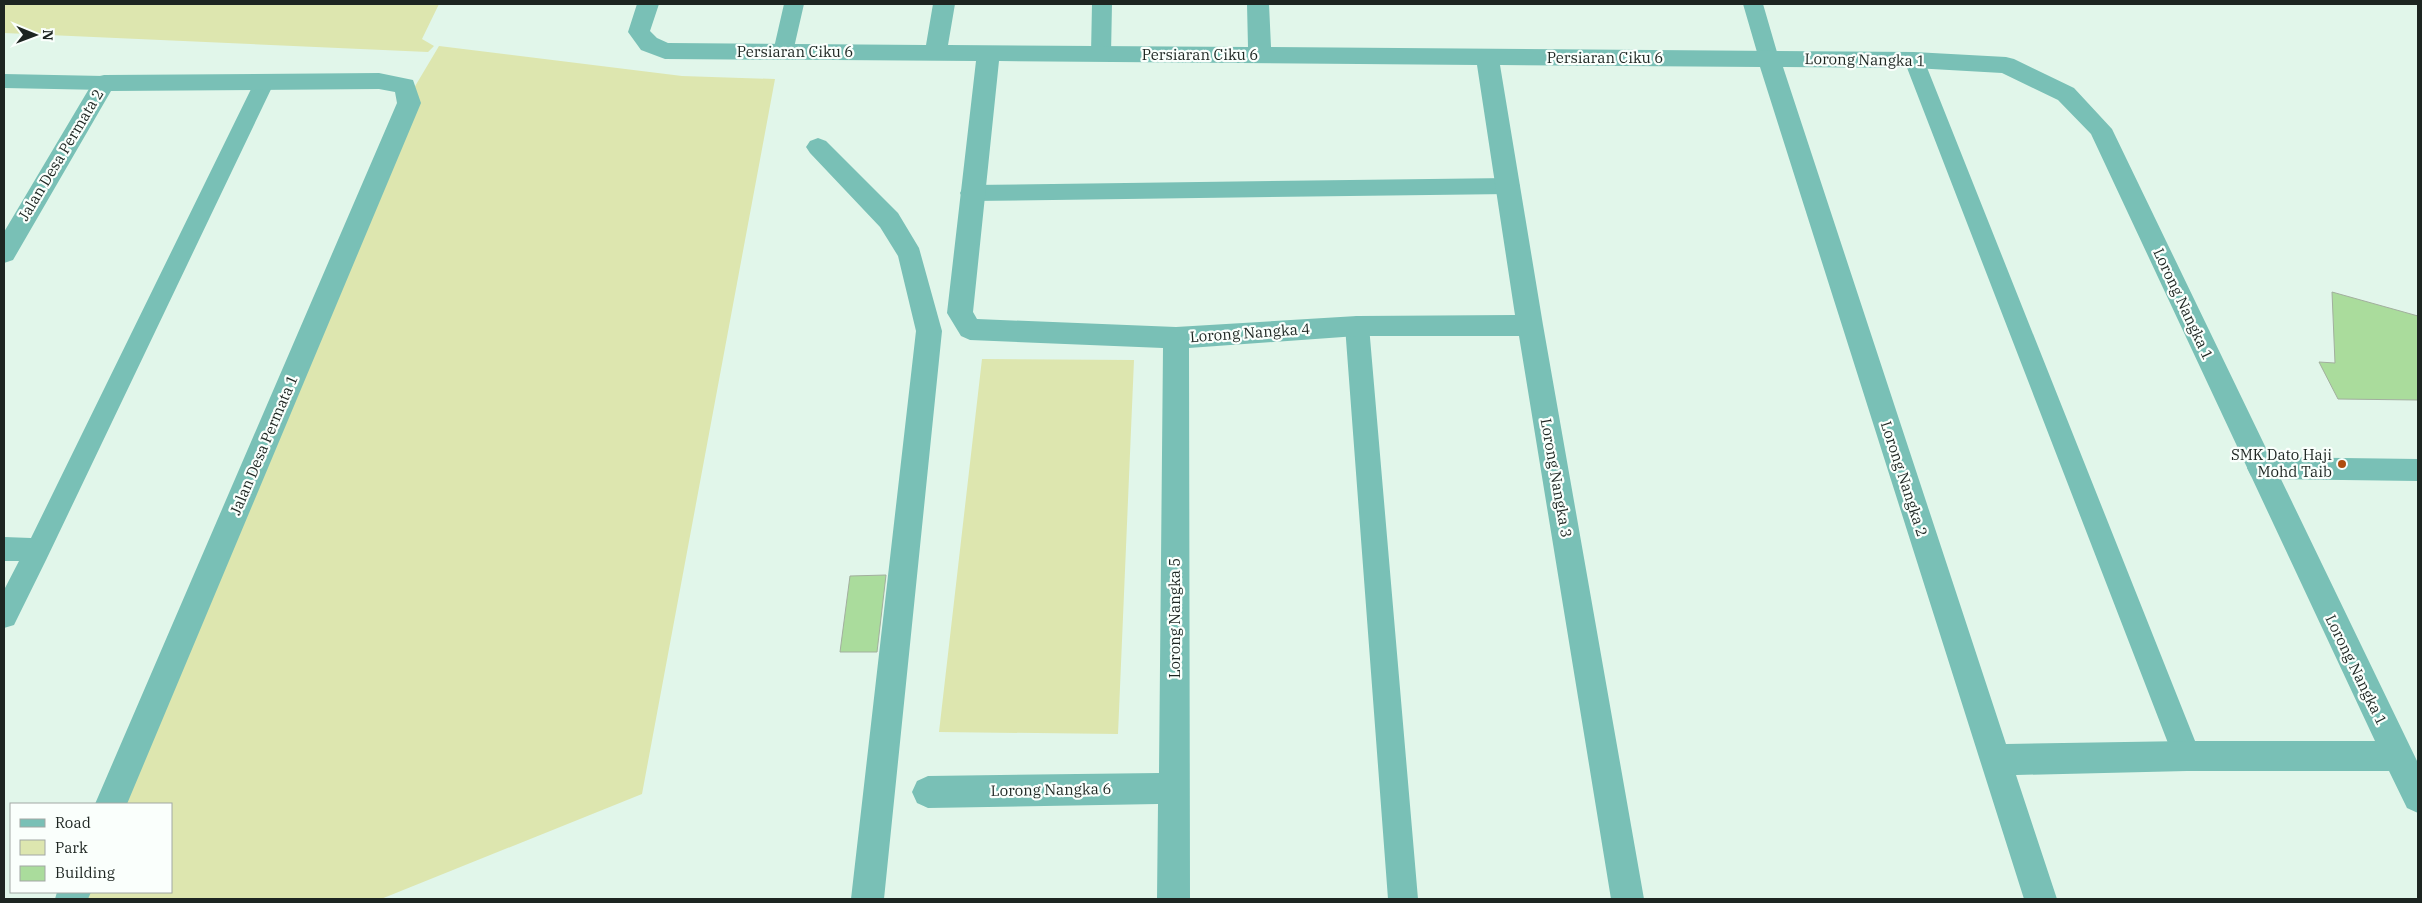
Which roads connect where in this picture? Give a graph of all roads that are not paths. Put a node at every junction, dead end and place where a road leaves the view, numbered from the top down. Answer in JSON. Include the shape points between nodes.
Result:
{"nodes":[{"id":1,"x":648,"y":4,"type":"edge"},
{"id":2,"x":794,"y":4,"type":"edge"},
{"id":3,"x":944,"y":4,"type":"edge"},
{"id":4,"x":1102,"y":4,"type":"edge"},
{"id":5,"x":1258,"y":4,"type":"edge"},
{"id":6,"x":1752,"y":4,"type":"edge"},
{"id":7,"x":783,"y":52,"type":"junction"},
{"id":8,"x":936,"y":53,"type":"junction"},
{"id":9,"x":988,"y":54,"type":"junction"},
{"id":10,"x":1101,"y":54,"type":"junction"},
{"id":11,"x":1260,"y":55,"type":"junction"},
{"id":12,"x":1487,"y":57,"type":"junction"},
{"id":13,"x":1769,"y":59,"type":"junction"},
{"id":14,"x":1914,"y":60,"type":"junction"},
{"id":15,"x":4,"y":81,"type":"edge"},
{"id":16,"x":104,"y":83,"type":"junction"},
{"id":17,"x":264,"y":83,"type":"junction"},
{"id":18,"x":818,"y":147,"type":"dead end"},
{"id":19,"x":1509,"y":186,"type":"junction"},
{"id":20,"x":972,"y":193,"type":"junction"},
{"id":21,"x":4,"y":253,"type":"edge"},
{"id":22,"x":1530,"y":324,"type":"junction"},
{"id":23,"x":1357,"y":326,"type":"junction"},
{"id":24,"x":1176,"y":338,"type":"junction"},
{"id":25,"x":2260,"y":468,"type":"junction"},
{"id":26,"x":2418,"y":470,"type":"edge"},
{"id":27,"x":4,"y":549,"type":"edge"},
{"id":28,"x":38,"y":550,"type":"junction"},
{"id":29,"x":4,"y":616,"type":"edge"},
{"id":30,"x":2187,"y":756,"type":"junction"},
{"id":31,"x":2398,"y":756,"type":"junction"},
{"id":32,"x":1994,"y":760,"type":"junction"},
{"id":33,"x":1174,"y":788,"type":"junction"},
{"id":34,"x":928,"y":792,"type":"dead end"},
{"id":35,"x":2418,"y":797,"type":"edge"},
{"id":36,"x":111,"y":803,"type":"edge"},
{"id":37,"x":868,"y":899,"type":"edge"},
{"id":38,"x":1174,"y":899,"type":"edge"},
{"id":39,"x":1403,"y":899,"type":"edge"},
{"id":40,"x":1628,"y":899,"type":"edge"},
{"id":41,"x":2040,"y":899,"type":"edge"}],
"edges":[{"from":1,"to":7,"type":"street","name":"Persiaran Ciku 6","via":[[639,32],[649,44],[665,51]]},
{"from":2,"to":7,"type":"lane"},
{"from":3,"to":8,"type":"street"},
{"from":4,"to":10,"type":"lane"},
{"from":5,"to":11,"type":"street"},
{"from":6,"to":13,"type":"lane"},
{"from":7,"to":8,"type":"street","name":"Persiaran Ciku 6"},
{"from":8,"to":9,"type":"street","name":"Persiaran Ciku 6"},
{"from":9,"to":10,"type":"street","name":"Persiaran Ciku 6"},
{"from":9,"to":20,"type":"street"},
{"from":10,"to":11,"type":"street","name":"Persiaran Ciku 6"},
{"from":11,"to":12,"type":"street","name":"Persiaran Ciku 6"},
{"from":12,"to":13,"type":"street","name":"Persiaran Ciku 6"},
{"from":12,"to":19,"type":"street","name":"Lorong Nangka 3"},
{"from":13,"to":14,"type":"street","name":"Lorong Nangka 1"},
{"from":13,"to":32,"type":"street","name":"Lorong Nangka 2"},
{"from":14,"to":25,"type":"street","name":"Lorong Nangka 1","via":[[2006,65],[2066,94],[2100,129]]},
{"from":14,"to":30,"type":"lane"},
{"from":15,"to":16,"type":"lane"},
{"from":16,"to":17,"type":"street"},
{"from":16,"to":21,"type":"street","name":"Jalan Desa Permata 2"},
{"from":17,"to":28,"type":"lane"},
{"from":17,"to":36,"type":"street","name":"Jalan Desa Permata 1","via":[[379,81],[405,86],[409,103]]},
{"from":18,"to":37,"type":"street","via":[[889,220],[906,248],[929,331]]},
{"from":19,"to":20,"type":"lane"},
{"from":19,"to":22,"type":"street","name":"Lorong Nangka 3"},
{"from":20,"to":24,"type":"street","name":"Lorong Nangka 4","via":[[960,313],[970,329]]},
{"from":22,"to":23,"type":"street","name":"Lorong Nangka 4"},
{"from":22,"to":40,"type":"street","name":"Lorong Nangka 3"},
{"from":23,"to":24,"type":"street","name":"Lorong Nangka 4"},
{"from":23,"to":39,"type":"lane"},
{"from":24,"to":33,"type":"street","name":"Lorong Nangka 5"},
{"from":25,"to":26,"type":"lane"},
{"from":25,"to":31,"type":"street","name":"Lorong Nangka 1"},
{"from":27,"to":28,"type":"lane"},
{"from":28,"to":29,"type":"lane"},
{"from":30,"to":31,"type":"street"},
{"from":30,"to":32,"type":"street"},
{"from":31,"to":35,"type":"street","name":"Lorong Nangka 1"},
{"from":32,"to":41,"type":"street","name":"Lorong Nangka 2"},
{"from":33,"to":34,"type":"street","name":"Lorong Nangka 6"},
{"from":33,"to":38,"type":"street","name":"Lorong Nangka 5"}]}
